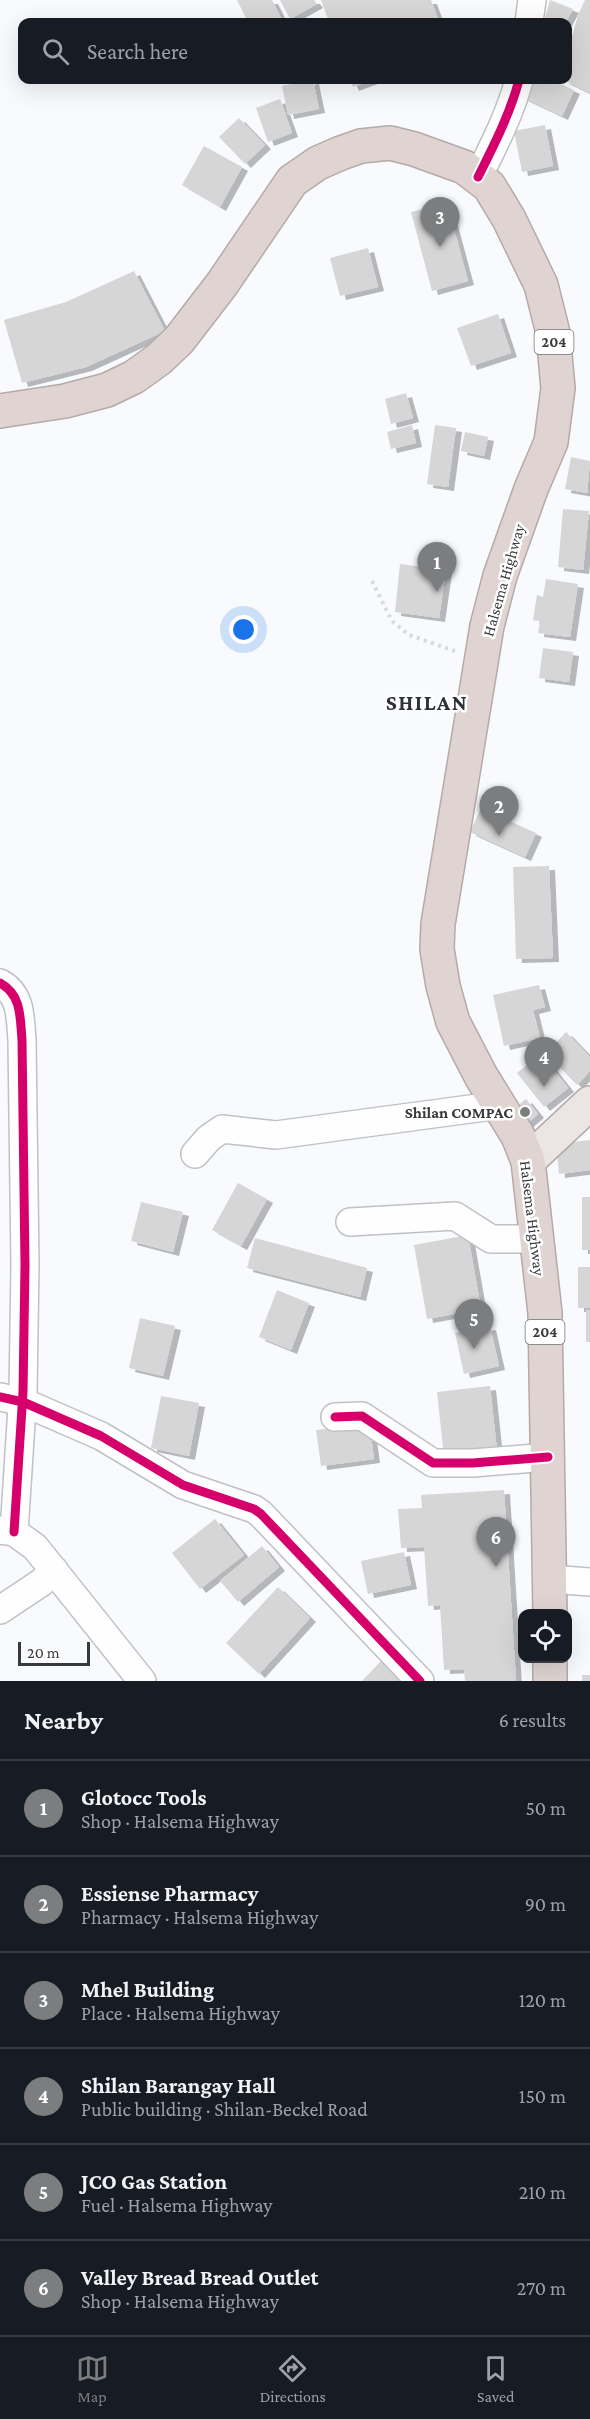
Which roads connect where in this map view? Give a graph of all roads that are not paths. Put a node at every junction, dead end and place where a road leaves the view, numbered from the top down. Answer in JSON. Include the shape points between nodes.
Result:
{"nodes":[{"id":1,"x":532,"y":0,"type":"edge"},
{"id":2,"x":530,"y":18,"type":"edge"},
{"id":3,"x":518,"y":84,"type":"edge"},
{"id":4,"x":478,"y":177,"type":"junction"},
{"id":5,"x":0,"y":411,"type":"edge"},
{"id":6,"x":0,"y":983,"type":"edge"},
{"id":7,"x":11,"y":1038,"type":"edge"},
{"id":8,"x":590,"y":1103,"type":"edge"},
{"id":9,"x":500,"y":1105,"type":"junction"},
{"id":10,"x":11,"y":1149,"type":"edge"},
{"id":11,"x":195,"y":1155,"type":"dead end"},
{"id":12,"x":528,"y":1161,"type":"junction"},
{"id":13,"x":350,"y":1222,"type":"dead end"},
{"id":14,"x":537,"y":1239,"type":"junction"},
{"id":15,"x":12,"y":1263,"type":"edge"},
{"id":16,"x":11,"y":1400,"type":"edge"},
{"id":17,"x":335,"y":1417,"type":"dead end"},
{"id":18,"x":548,"y":1457,"type":"junction"},
{"id":19,"x":7,"y":1531,"type":"edge"},
{"id":20,"x":54,"y":1570,"type":"junction"},
{"id":21,"x":550,"y":1579,"type":"junction"},
{"id":22,"x":590,"y":1582,"type":"edge"},
{"id":23,"x":550,"y":1609,"type":"edge"},
{"id":24,"x":0,"y":1610,"type":"edge"},
{"id":25,"x":550,"y":1663,"type":"edge"},
{"id":26,"x":142,"y":1681,"type":"edge"},
{"id":27,"x":420,"y":1681,"type":"edge"},
{"id":28,"x":550,"y":1681,"type":"edge"}],
"edges":[{"from":1,"to":2,"type":"street"},
{"from":3,"to":4,"type":"street","via":[[499,137]]},
{"from":4,"to":5,"type":"highway","name":"Halsema Highway","number":"204","via":[[464,167],[390,143],[361,146],[318,163],[292,182],[180,340],[159,359],[107,390]]},
{"from":4,"to":9,"type":"highway","name":"Halsema Highway","number":"204","via":[[489,186],[509,219],[541,285],[553,333],[558,388],[551,441],[500,576],[487,626],[438,924],[437,949],[453,1022]]},
{"from":6,"to":7,"type":"street","via":[[14,994],[19,1006]]},
{"from":7,"to":10,"type":"street"},
{"from":8,"to":12,"type":"main road"},
{"from":9,"to":11,"type":"street","via":[[276,1135],[222,1130]]},
{"from":9,"to":12,"type":"highway","name":"Halsema Highway","number":"204","via":[[519,1136]]},
{"from":10,"to":15,"type":"street"},
{"from":12,"to":14,"type":"highway","name":"Halsema Highway","number":"204"},
{"from":13,"to":14,"type":"street","via":[[455,1216],[491,1239]]},
{"from":14,"to":18,"type":"highway","name":"Halsema Highway","number":"204","via":[[545,1313]]},
{"from":15,"to":16,"type":"street"},
{"from":16,"to":19,"type":"street"},
{"from":16,"to":27,"type":"street","via":[[101,1436],[183,1485],[246,1505],[261,1514]]},
{"from":17,"to":18,"type":"street","via":[[362,1416],[433,1463]]},
{"from":18,"to":21,"type":"highway","name":"Halsema Highway","number":"204"},
{"from":19,"to":20,"type":"street","via":[[35,1547]]},
{"from":20,"to":24,"type":"street"},
{"from":20,"to":26,"type":"street"},
{"from":21,"to":22,"type":"street"},
{"from":21,"to":23,"type":"highway","name":"Halsema Highway","number":"204"},
{"from":25,"to":28,"type":"highway"}]}
